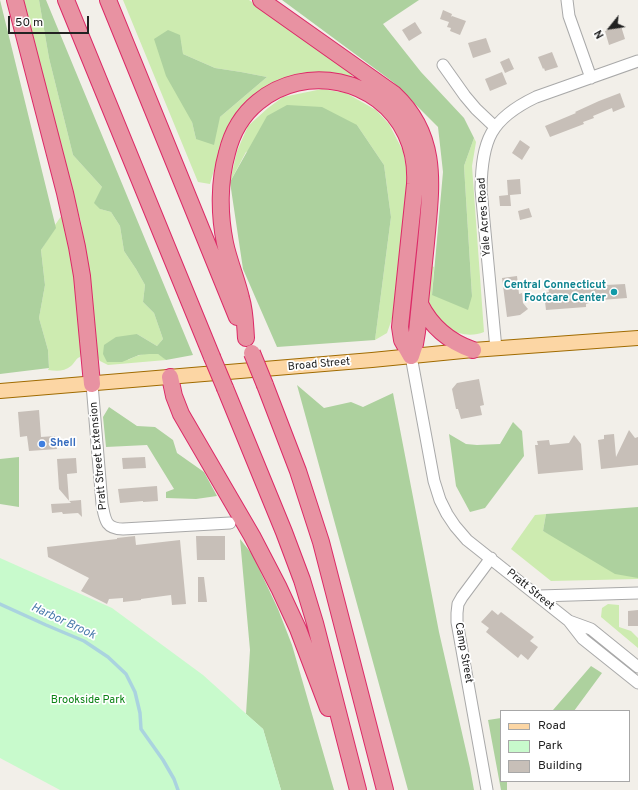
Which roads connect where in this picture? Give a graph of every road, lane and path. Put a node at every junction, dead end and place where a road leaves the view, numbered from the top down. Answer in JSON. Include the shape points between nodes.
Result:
{"nodes":[{"id":1,"x":15,"y":0,"type":"edge"},
{"id":2,"x":66,"y":0,"type":"edge"},
{"id":3,"x":108,"y":0,"type":"edge"},
{"id":4,"x":261,"y":0,"type":"edge"},
{"id":5,"x":567,"y":0,"type":"edge"},
{"id":6,"x":638,"y":62,"type":"edge"},
{"id":7,"x":442,"y":65,"type":"dead end"},
{"id":8,"x":591,"y":78,"type":"junction"},
{"id":9,"x":495,"y":127,"type":"junction"},
{"id":10,"x":420,"y":304,"type":"junction"},
{"id":11,"x":246,"y":338,"type":"junction"},
{"id":12,"x":638,"y":338,"type":"edge"},
{"id":13,"x":496,"y":349,"type":"junction"},
{"id":14,"x":473,"y":350,"type":"junction"},
{"id":15,"x":411,"y":356,"type":"junction"},
{"id":16,"x":170,"y":377,"type":"junction"},
{"id":17,"x":92,"y":384,"type":"junction"},
{"id":18,"x":0,"y":391,"type":"edge"},
{"id":19,"x":230,"y":523,"type":"dead end"},
{"id":20,"x":491,"y":558,"type":"junction"},
{"id":21,"x":638,"y":593,"type":"edge"},
{"id":22,"x":539,"y":596,"type":"junction"},
{"id":23,"x":569,"y":621,"type":"junction"},
{"id":24,"x":621,"y":653,"type":"junction"},
{"id":25,"x":613,"y":663,"type":"junction"},
{"id":26,"x":638,"y":667,"type":"edge"},
{"id":27,"x":638,"y":683,"type":"edge"},
{"id":28,"x":344,"y":735,"type":"junction"},
{"id":29,"x":358,"y":790,"type":"edge"},
{"id":30,"x":385,"y":790,"type":"edge"},
{"id":31,"x":487,"y":790,"type":"edge"}],
"edges":[{"from":1,"to":17,"type":"highway","via":[[77,247]]},
{"from":2,"to":28,"type":"highway","bridge":true,"via":[[282,526],[315,622]]},
{"from":3,"to":11,"type":"highway"},
{"from":4,"to":10,"type":"highway","via":[[394,94],[417,124],[427,147],[431,183]]},
{"from":5,"to":8,"type":"street","via":[[569,16]]},
{"from":6,"to":8,"type":"street","name":"Yale Acres Road"},
{"from":7,"to":9,"type":"street","via":[[476,109]]},
{"from":8,"to":9,"type":"street","name":"Yale Acres Road","via":[[521,104]]},
{"from":9,"to":13,"type":"street","name":"Yale Acres Road","via":[[488,138],[484,153],[481,190]]},
{"from":10,"to":14,"type":"highway","via":[[428,319],[439,330],[451,340]]},
{"from":10,"to":15,"type":"highway"},
{"from":11,"to":15,"type":"highway","via":[[243,305],[227,251],[222,221],[222,179],[229,144],[246,114],[268,95],[282,87],[298,83],[330,80],[356,88],[380,102],[399,123],[411,146],[415,179],[400,327],[402,340]]},
{"from":11,"to":30,"type":"highway","bridge":true,"via":[[298,471],[319,536]]},
{"from":12,"to":13,"type":"main road","name":"Broad Street"},
{"from":13,"to":14,"type":"main road","name":"Broad Street"},
{"from":14,"to":15,"type":"main road","name":"Broad Street"},
{"from":15,"to":16,"type":"main road","name":"Broad Street"},
{"from":15,"to":20,"type":"street","via":[[434,481],[440,500],[450,520],[467,540]]},
{"from":16,"to":17,"type":"main road","name":"Broad Street"},
{"from":16,"to":28,"type":"highway","via":[[181,414],[279,588],[304,643],[330,714]]},
{"from":17,"to":18,"type":"main road","name":"Broad Street"},
{"from":17,"to":19,"type":"street","name":"Pratt Street Extension","via":[[102,504],[109,525],[123,529]]},
{"from":20,"to":22,"type":"street","name":"Pratt Street"},
{"from":20,"to":31,"type":"street","name":"Camp Street","via":[[462,597],[456,613]]},
{"from":21,"to":22,"type":"street"},
{"from":22,"to":23,"type":"street","name":"Pratt Street"},
{"from":23,"to":24,"type":"street","name":"Pratt Street","via":[[591,628]]},
{"from":23,"to":25,"type":"street","name":"Pratt Street","via":[[583,639]]},
{"from":24,"to":25,"type":"street"},
{"from":24,"to":26,"type":"street","name":"Pratt Street"},
{"from":25,"to":27,"type":"street","name":"Pratt Street"},
{"from":28,"to":29,"type":"highway"}]}
